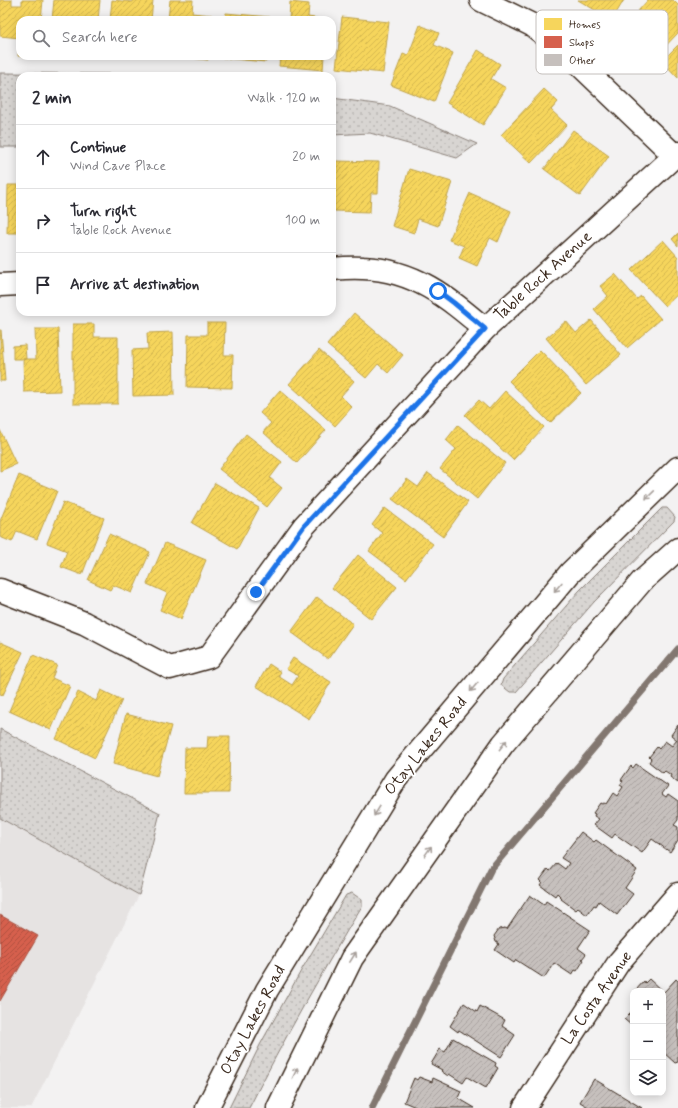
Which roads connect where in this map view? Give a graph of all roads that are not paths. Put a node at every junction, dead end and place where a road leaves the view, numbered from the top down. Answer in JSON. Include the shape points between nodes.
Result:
{"nodes":[{"id":1,"x":481,"y":0,"type":"edge"},
{"id":2,"x":536,"y":28,"type":"edge"},
{"id":3,"x":590,"y":74,"type":"edge"},
{"id":4,"x":677,"y":155,"type":"edge"},
{"id":5,"x":336,"y":269,"type":"edge"},
{"id":6,"x":16,"y":284,"type":"edge"},
{"id":7,"x":0,"y":285,"type":"edge"},
{"id":8,"x":485,"y":329,"type":"junction"},
{"id":9,"x":678,"y":468,"type":"edge"},
{"id":10,"x":678,"y":549,"type":"edge"},
{"id":11,"x":0,"y":590,"type":"edge"},
{"id":12,"x":678,"y":894,"type":"edge"},
{"id":13,"x":207,"y":1108,"type":"edge"},
{"id":14,"x":278,"y":1108,"type":"edge"},
{"id":15,"x":524,"y":1108,"type":"edge"}],
"edges":[{"from":1,"to":2,"type":"street"},
{"from":3,"to":4,"type":"street"},
{"from":4,"to":8,"type":"street","name":"Table Rock Avenue"},
{"from":5,"to":8,"type":"street","via":[[381,270],[419,281],[438,291]]},
{"from":6,"to":7,"type":"street"},
{"from":8,"to":11,"type":"street","name":"Table Rock Avenue","via":[[304,526],[209,657],[170,668],[84,623]]},
{"from":9,"to":13,"type":"street","name":"Otay Lakes Road","one_way":true,"via":[[570,572],[396,778],[267,990]]},
{"from":14,"to":10,"type":"street","one_way":true,"via":[[352,958],[499,750],[642,581]]},
{"from":12,"to":15,"type":"street","name":"La Costa Avenue","via":[[620,962]]}]}
